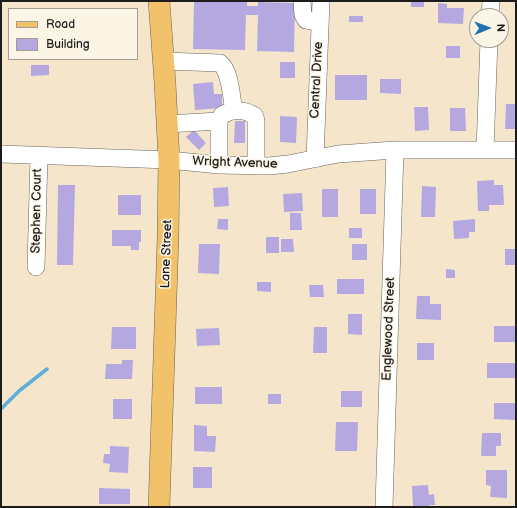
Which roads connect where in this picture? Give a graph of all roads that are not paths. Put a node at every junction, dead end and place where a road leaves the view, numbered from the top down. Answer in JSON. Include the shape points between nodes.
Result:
{"nodes":[{"id":1,"x":159,"y":1,"type":"edge"},
{"id":2,"x":302,"y":1,"type":"edge"},
{"id":3,"x":321,"y":1,"type":"edge"},
{"id":4,"x":320,"y":22,"type":"junction"},
{"id":5,"x":489,"y":48,"type":"edge"},
{"id":6,"x":164,"y":61,"type":"junction"},
{"id":7,"x":234,"y":110,"type":"junction"},
{"id":8,"x":219,"y":121,"type":"junction"},
{"id":9,"x":167,"y":124,"type":"junction"},
{"id":10,"x":395,"y":150,"type":"junction"},
{"id":11,"x":484,"y":150,"type":"junction"},
{"id":12,"x":516,"y":150,"type":"edge"},
{"id":13,"x":1,"y":154,"type":"edge"},
{"id":14,"x":39,"y":156,"type":"junction"},
{"id":15,"x":315,"y":159,"type":"junction"},
{"id":16,"x":169,"y":160,"type":"junction"},
{"id":17,"x":219,"y":165,"type":"junction"},
{"id":18,"x":256,"y":166,"type":"junction"},
{"id":19,"x":36,"y":267,"type":"dead end"},
{"id":20,"x":159,"y":507,"type":"edge"},
{"id":21,"x":384,"y":507,"type":"edge"}],
"edges":[{"from":1,"to":6,"type":"main road","name":"Lane Street"},
{"from":2,"to":4,"type":"street","via":[[306,20]]},
{"from":3,"to":4,"type":"street","name":"Central Drive"},
{"from":4,"to":15,"type":"street","name":"Central Drive"},
{"from":5,"to":11,"type":"street"},
{"from":6,"to":7,"type":"street","via":[[220,64],[228,76]]},
{"from":6,"to":9,"type":"main road","name":"Lane Street"},
{"from":7,"to":8,"type":"street","via":[[222,115]]},
{"from":7,"to":18,"type":"street","via":[[255,116]]},
{"from":8,"to":9,"type":"street"},
{"from":8,"to":17,"type":"street"},
{"from":9,"to":16,"type":"main road","name":"Lane Street"},
{"from":10,"to":11,"type":"street","name":"Wright Avenue"},
{"from":10,"to":15,"type":"street","name":"Wright Avenue","via":[[338,154]]},
{"from":10,"to":21,"type":"street","name":"Englewood Street"},
{"from":11,"to":12,"type":"street","name":"Wright Avenue"},
{"from":13,"to":14,"type":"street","name":"Wright Avenue"},
{"from":14,"to":16,"type":"street","name":"Wright Avenue"},
{"from":14,"to":19,"type":"street","name":"Stephen Court"},
{"from":15,"to":18,"type":"street","name":"Wright Avenue"},
{"from":16,"to":17,"type":"street","name":"Wright Avenue"},
{"from":16,"to":20,"type":"main road","name":"Lane Street"},
{"from":17,"to":18,"type":"street","name":"Wright Avenue"}]}
